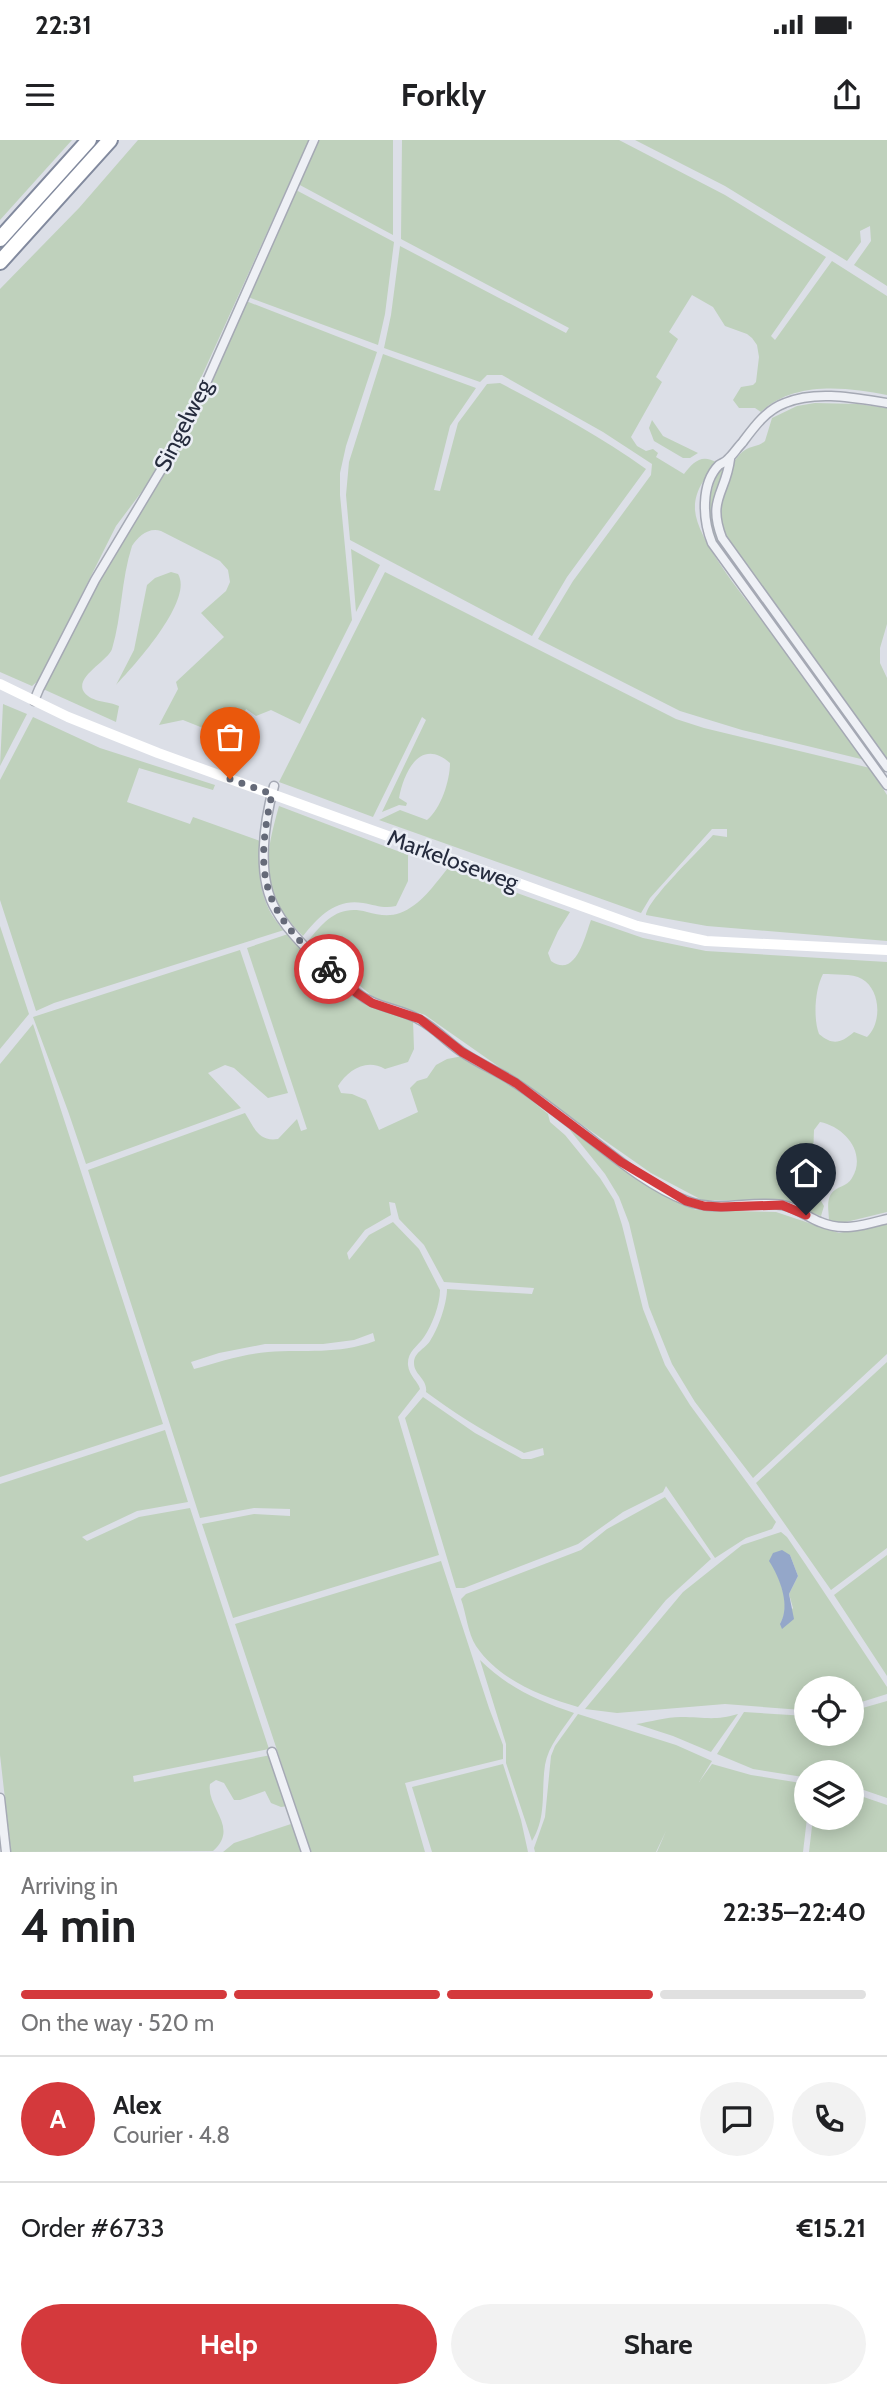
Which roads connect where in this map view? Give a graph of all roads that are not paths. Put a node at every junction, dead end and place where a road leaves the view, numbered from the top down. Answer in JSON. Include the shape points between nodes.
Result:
{"nodes":[{"id":1,"x":89,"y":140,"type":"edge"},
{"id":2,"x":110,"y":140,"type":"edge"},
{"id":3,"x":314,"y":140,"type":"edge"},
{"id":4,"x":0,"y":239,"type":"edge"},
{"id":5,"x":0,"y":262,"type":"edge"},
{"id":6,"x":887,"y":403,"type":"edge"},
{"id":7,"x":730,"y":459,"type":"junction"},
{"id":8,"x":771,"y":609,"type":"junction"},
{"id":9,"x":763,"y":614,"type":"junction"},
{"id":10,"x":0,"y":684,"type":"edge"},
{"id":11,"x":34,"y":701,"type":"junction"},
{"id":12,"x":887,"y":767,"type":"edge"},
{"id":13,"x":887,"y":785,"type":"edge"},
{"id":14,"x":273,"y":790,"type":"junction"},
{"id":15,"x":887,"y":950,"type":"edge"},
{"id":16,"x":887,"y":1219,"type":"edge"},
{"id":17,"x":272,"y":1752,"type":"dead end"},
{"id":18,"x":0,"y":1798,"type":"edge"},
{"id":19,"x":6,"y":1852,"type":"edge"},
{"id":20,"x":306,"y":1852,"type":"edge"}],
"edges":[{"from":1,"to":4,"type":"highway"},
{"from":2,"to":5,"type":"highway"},
{"from":3,"to":11,"type":"street","name":"Singelweg","via":[[207,380],[167,460],[95,580]]},
{"from":6,"to":7,"type":"street","via":[[834,397],[785,403],[767,413]]},
{"from":7,"to":8,"type":"street","via":[[715,505],[716,522],[726,545]]},
{"from":7,"to":9,"type":"street","via":[[718,466],[710,484],[706,527],[712,543]]},
{"from":8,"to":9,"type":"street"},
{"from":8,"to":12,"type":"street"},
{"from":9,"to":13,"type":"street"},
{"from":10,"to":11,"type":"main road","name":"Markeloseweg"},
{"from":11,"to":14,"type":"main road","name":"Markeloseweg","via":[[122,739]]},
{"from":14,"to":15,"type":"main road","name":"Markeloseweg","via":[[609,917],[670,934],[752,944]]},
{"from":14,"to":16,"type":"street","via":[[264,864],[270,900],[292,932],[365,999],[420,1019],[462,1052],[516,1083],[621,1162],[686,1201],[721,1207],[782,1205],[839,1228]]},
{"from":17,"to":20,"type":"street"},
{"from":18,"to":19,"type":"street"}]}
